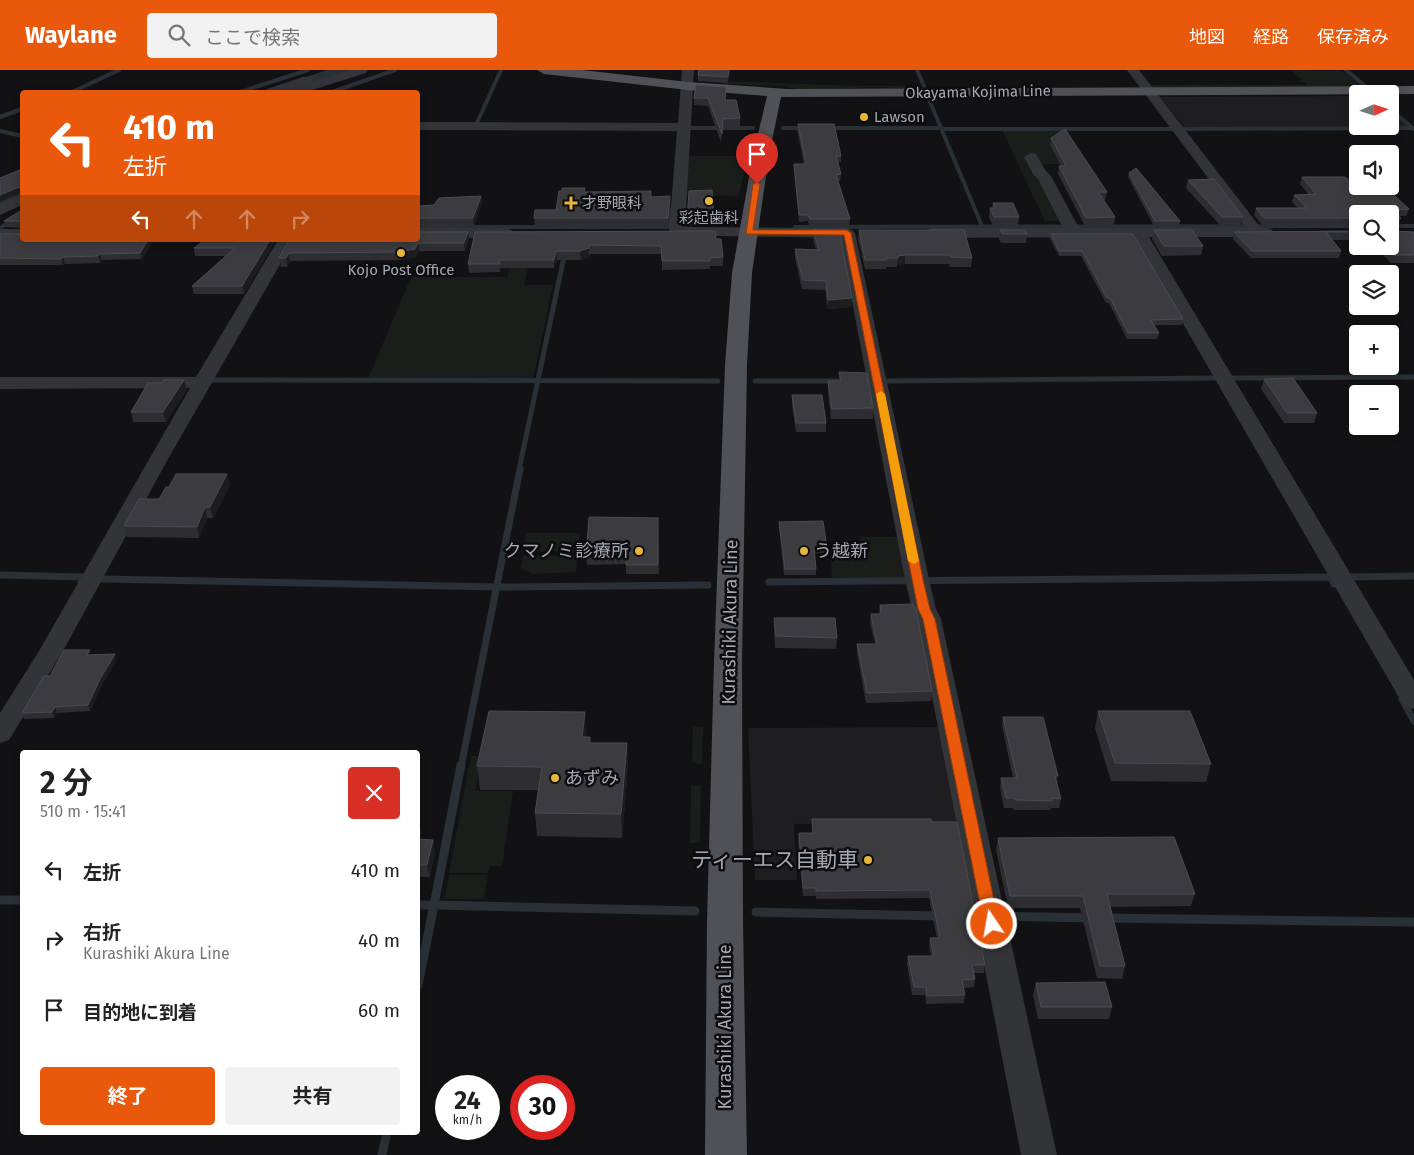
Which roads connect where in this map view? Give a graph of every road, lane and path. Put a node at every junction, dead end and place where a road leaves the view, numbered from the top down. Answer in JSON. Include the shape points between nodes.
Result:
{"nodes":[{"id":1,"x":337,"y":70,"type":"edge"},
{"id":2,"x":362,"y":70,"type":"edge"},
{"id":3,"x":544,"y":70,"type":"edge"},
{"id":4,"x":688,"y":70,"type":"edge"},
{"id":5,"x":1133,"y":70,"type":"edge"},
{"id":6,"x":297,"y":72,"type":"edge"},
{"id":7,"x":318,"y":76,"type":"junction"},
{"id":8,"x":688,"y":86,"type":"junction"},
{"id":9,"x":277,"y":90,"type":"edge"},
{"id":10,"x":301,"y":90,"type":"edge"},
{"id":11,"x":1414,"y":90,"type":"edge"},
{"id":12,"x":1150,"y":91,"type":"junction"},
{"id":13,"x":775,"y":92,"type":"junction"},
{"id":14,"x":420,"y":126,"type":"edge"},
{"id":15,"x":683,"y":127,"type":"junction"},
{"id":16,"x":1032,"y":157,"type":"dead end"},
{"id":17,"x":20,"y":189,"type":"edge"},
{"id":18,"x":0,"y":198,"type":"edge"},
{"id":19,"x":20,"y":201,"type":"edge"},
{"id":20,"x":0,"y":210,"type":"edge"},
{"id":21,"x":677,"y":228,"type":"junction"},
{"id":22,"x":1071,"y":228,"type":"junction"},
{"id":23,"x":1253,"y":228,"type":"junction"},
{"id":24,"x":657,"y":232,"type":"edge"},
{"id":25,"x":749,"y":232,"type":"junction"},
{"id":26,"x":1138,"y":232,"type":"junction"},
{"id":27,"x":1284,"y":232,"type":"edge"},
{"id":28,"x":420,"y":233,"type":"edge"},
{"id":29,"x":518,"y":233,"type":"edge"},
{"id":30,"x":912,"y":233,"type":"edge"},
{"id":31,"x":0,"y":234,"type":"edge"},
{"id":32,"x":20,"y":234,"type":"edge"},
{"id":33,"x":285,"y":242,"type":"edge"},
{"id":34,"x":0,"y":382,"type":"edge"},
{"id":35,"x":200,"y":382,"type":"junction"},
{"id":36,"x":1414,"y":701,"type":"edge"},
{"id":37,"x":0,"y":734,"type":"edge"},
{"id":38,"x":726,"y":1155,"type":"edge"},
{"id":39,"x":1039,"y":1155,"type":"edge"}],
"edges":[{"from":1,"to":7,"type":"street"},
{"from":2,"to":10,"type":"street"},
{"from":3,"to":8,"type":"main road","name":"Okayama Kojima Line"},
{"from":4,"to":8,"type":"street"},
{"from":5,"to":12,"type":"street"},
{"from":6,"to":7,"type":"street"},
{"from":7,"to":9,"type":"street"},
{"from":8,"to":13,"type":"main road","name":"Okayama Kojima Line"},
{"from":8,"to":15,"type":"street"},
{"from":11,"to":12,"type":"main road","name":"Okayama Kojima Line"},
{"from":12,"to":13,"type":"main road","name":"Okayama Kojima Line"},
{"from":12,"to":23,"type":"street"},
{"from":13,"to":25,"type":"main road","name":"Kurashiki Akura Line"},
{"from":14,"to":15,"type":"street"},
{"from":15,"to":21,"type":"street"},
{"from":16,"to":22,"type":"street"},
{"from":17,"to":18,"type":"street"},
{"from":19,"to":20,"type":"street"},
{"from":21,"to":24,"type":"street"},
{"from":21,"to":25,"type":"street"},
{"from":22,"to":26,"type":"street"},
{"from":22,"to":30,"type":"street"},
{"from":23,"to":26,"type":"street"},
{"from":23,"to":27,"type":"street"},
{"from":25,"to":38,"type":"main road","name":"Kurashiki Akura Line","via":[[742,273],[734,414],[725,922]]},
{"from":25,"to":39,"type":"street","via":[[856,233],[918,582],[929,619]]},
{"from":26,"to":36,"type":"street"},
{"from":28,"to":29,"type":"street"},
{"from":31,"to":32,"type":"street"},
{"from":33,"to":35,"type":"street"},
{"from":34,"to":35,"type":"street"},
{"from":35,"to":37,"type":"street","via":[[51,651]]}]}
